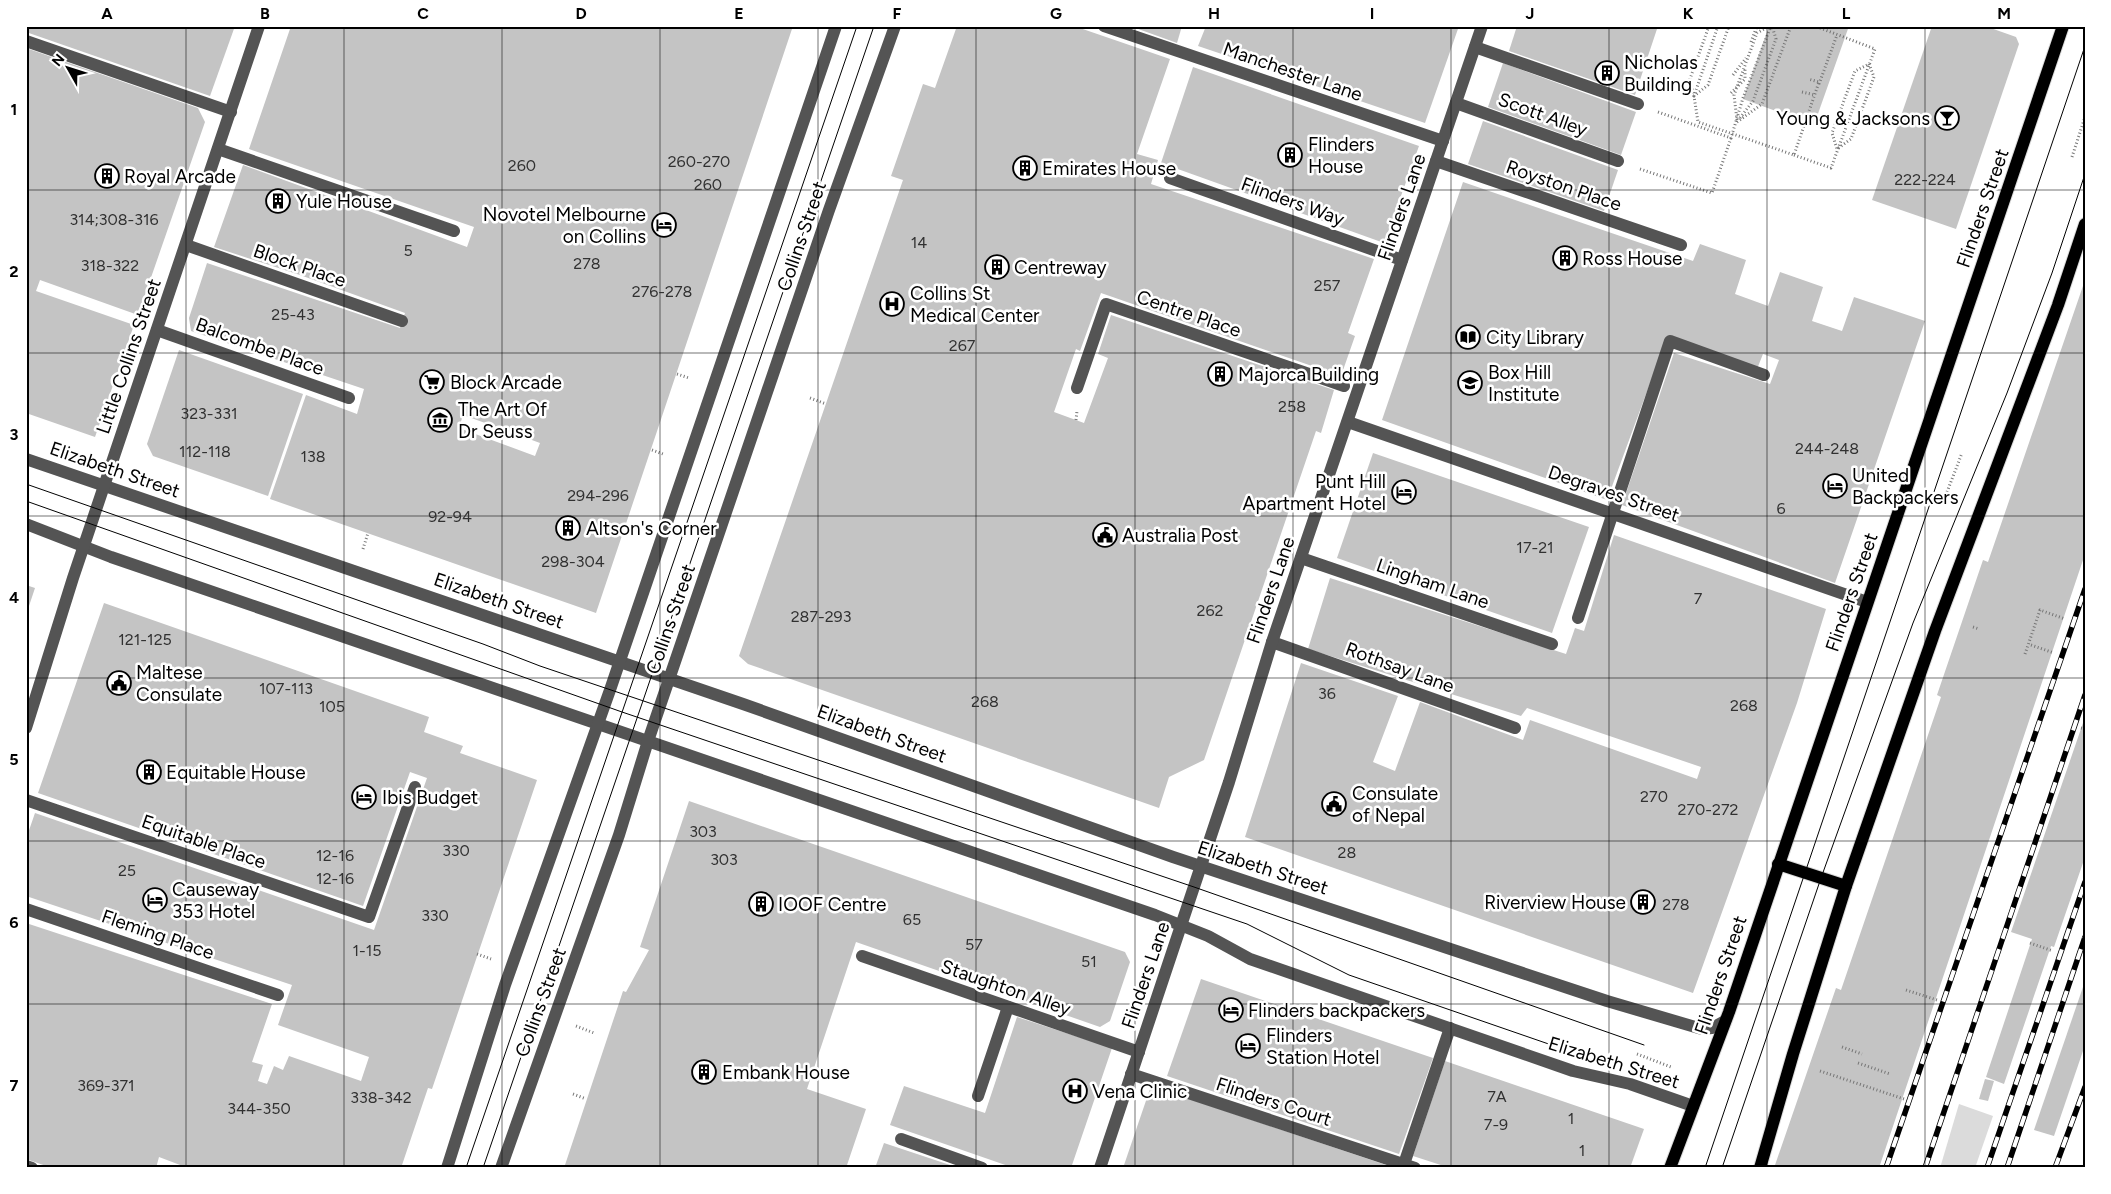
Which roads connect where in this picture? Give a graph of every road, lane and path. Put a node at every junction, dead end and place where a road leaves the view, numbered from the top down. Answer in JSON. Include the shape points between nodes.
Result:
{"nodes":[{"id":1,"x":259,"y":26,"type":"edge"},
{"id":2,"x":836,"y":26,"type":"edge"},
{"id":3,"x":896,"y":26,"type":"edge"},
{"id":4,"x":1104,"y":26,"type":"edge"},
{"id":5,"x":1482,"y":26,"type":"edge"},
{"id":6,"x":1709,"y":26,"type":"edge"},
{"id":7,"x":1718,"y":26,"type":"edge"},
{"id":8,"x":1729,"y":26,"type":"edge"},
{"id":9,"x":1757,"y":26,"type":"edge"},
{"id":10,"x":1770,"y":26,"type":"edge"},
{"id":11,"x":1791,"y":26,"type":"edge"},
{"id":12,"x":1815,"y":26,"type":"edge"},
{"id":13,"x":2063,"y":26,"type":"edge"},
{"id":14,"x":1837,"y":35,"type":"junction"},
{"id":15,"x":26,"y":41,"type":"edge"},
{"id":16,"x":1475,"y":47,"type":"junction"},
{"id":17,"x":1745,"y":60,"type":"junction"},
{"id":18,"x":1869,"y":64,"type":"junction"},
{"id":19,"x":1733,"y":75,"type":"dead end"},
{"id":20,"x":1808,"y":78,"type":"dead end"},
{"id":21,"x":1819,"y":82,"type":"junction"},
{"id":22,"x":1802,"y":92,"type":"dead end"},
{"id":23,"x":1731,"y":93,"type":"dead end"},
{"id":24,"x":1694,"y":96,"type":"junction"},
{"id":25,"x":1814,"y":96,"type":"junction"},
{"id":26,"x":1456,"y":103,"type":"junction"},
{"id":27,"x":1638,"y":104,"type":"joint"},
{"id":28,"x":231,"y":112,"type":"junction"},
{"id":29,"x":2085,"y":117,"type":"edge"},
{"id":30,"x":1737,"y":123,"type":"junction"},
{"id":31,"x":1731,"y":138,"type":"junction"},
{"id":32,"x":1443,"y":141,"type":"junction"},
{"id":33,"x":218,"y":149,"type":"junction"},
{"id":34,"x":1838,"y":149,"type":"junction"},
{"id":35,"x":1794,"y":155,"type":"junction"},
{"id":36,"x":2072,"y":157,"type":"dead end"},
{"id":37,"x":1436,"y":161,"type":"junction"},
{"id":38,"x":1618,"y":161,"type":"joint"},
{"id":39,"x":1170,"y":178,"type":"dead end"},
{"id":40,"x":2085,"y":224,"type":"edge"},
{"id":41,"x":454,"y":231,"type":"dead end"},
{"id":42,"x":186,"y":245,"type":"junction"},
{"id":43,"x":1681,"y":245,"type":"dead end"},
{"id":44,"x":1402,"y":260,"type":"junction"},
{"id":45,"x":402,"y":321,"type":"dead end"},
{"id":46,"x":157,"y":330,"type":"junction"},
{"id":47,"x":677,"y":374,"type":"dead end"},
{"id":48,"x":1764,"y":375,"type":"dead end"},
{"id":49,"x":689,"y":378,"type":"dead end"},
{"id":50,"x":1344,"y":386,"type":"dead end"},
{"id":51,"x":1077,"y":388,"type":"dead end"},
{"id":52,"x":350,"y":398,"type":"dead end"},
{"id":53,"x":810,"y":398,"type":"dead end"},
{"id":54,"x":826,"y":404,"type":"dead end"},
{"id":55,"x":1348,"y":422,"type":"junction"},
{"id":56,"x":652,"y":450,"type":"dead end"},
{"id":57,"x":1962,"y":453,"type":"dead end"},
{"id":58,"x":663,"y":454,"type":"dead end"},
{"id":59,"x":26,"y":458,"type":"edge"},
{"id":60,"x":105,"y":484,"type":"junction"},
{"id":61,"x":1947,"y":492,"type":"dead end"},
{"id":62,"x":1612,"y":512,"type":"junction"},
{"id":63,"x":26,"y":524,"type":"edge"},
{"id":64,"x":368,"y":534,"type":"dead end"},
{"id":65,"x":84,"y":546,"type":"junction"},
{"id":66,"x":363,"y":548,"type":"dead end"},
{"id":67,"x":1301,"y":558,"type":"junction"},
{"id":68,"x":1867,"y":602,"type":"junction"},
{"id":69,"x":1578,"y":618,"type":"dead end"},
{"id":70,"x":2065,"y":619,"type":"dead end"},
{"id":71,"x":1973,"y":627,"type":"dead end"},
{"id":72,"x":1979,"y":629,"type":"dead end"},
{"id":73,"x":1272,"y":642,"type":"junction"},
{"id":74,"x":1552,"y":644,"type":"dead end"},
{"id":75,"x":2032,"y":645,"type":"dead end"},
{"id":76,"x":2054,"y":653,"type":"dead end"},
{"id":77,"x":2024,"y":654,"type":"dead end"},
{"id":78,"x":620,"y":661,"type":"junction"},
{"id":79,"x":670,"y":678,"type":"junction"},
{"id":80,"x":599,"y":724,"type":"junction"},
{"id":81,"x":26,"y":728,"type":"edge"},
{"id":82,"x":1516,"y":728,"type":"dead end"},
{"id":83,"x":648,"y":741,"type":"junction"},
{"id":84,"x":414,"y":786,"type":"dead end"},
{"id":85,"x":26,"y":800,"type":"edge"},
{"id":86,"x":1778,"y":864,"type":"junction"},
{"id":87,"x":1201,"y":866,"type":"junction"},
{"id":88,"x":1846,"y":886,"type":"junction"},
{"id":89,"x":26,"y":909,"type":"edge"},
{"id":90,"x":1181,"y":925,"type":"junction"},
{"id":91,"x":2030,"y":943,"type":"dead end"},
{"id":92,"x":2053,"y":951,"type":"dead end"},
{"id":93,"x":477,"y":954,"type":"dead end"},
{"id":94,"x":862,"y":956,"type":"dead end"},
{"id":95,"x":494,"y":960,"type":"dead end"},
{"id":96,"x":1906,"y":990,"type":"dead end"},
{"id":97,"x":278,"y":995,"type":"dead end"},
{"id":98,"x":1937,"y":1000,"type":"dead end"},
{"id":99,"x":1008,"y":1008,"type":"junction"},
{"id":100,"x":1725,"y":1020,"type":"junction"},
{"id":101,"x":1450,"y":1028,"type":"junction"},
{"id":102,"x":1842,"y":1047,"type":"dead end"},
{"id":103,"x":1138,"y":1052,"type":"junction"},
{"id":104,"x":1637,"y":1054,"type":"dead end"},
{"id":105,"x":1862,"y":1054,"type":"dead end"},
{"id":106,"x":1858,"y":1063,"type":"dead end"},
{"id":107,"x":1671,"y":1066,"type":"dead end"},
{"id":108,"x":1820,"y":1071,"type":"dead end"},
{"id":109,"x":1132,"y":1074,"type":"junction"},
{"id":110,"x":1890,"y":1074,"type":"dead end"},
{"id":111,"x":573,"y":1094,"type":"dead end"},
{"id":112,"x":978,"y":1096,"type":"dead end"},
{"id":113,"x":586,"y":1099,"type":"dead end"},
{"id":114,"x":1904,"y":1099,"type":"dead end"},
{"id":115,"x":1693,"y":1106,"type":"junction"},
{"id":116,"x":901,"y":1139,"type":"dead end"},
{"id":117,"x":26,"y":1166,"type":"edge"},
{"id":118,"x":1410,"y":1166,"type":"edge"},
{"id":119,"x":32,"y":1168,"type":"edge"},
{"id":120,"x":447,"y":1168,"type":"edge"},
{"id":121,"x":501,"y":1168,"type":"edge"},
{"id":122,"x":982,"y":1168,"type":"edge"},
{"id":123,"x":1100,"y":1168,"type":"edge"},
{"id":124,"x":1670,"y":1168,"type":"edge"},
{"id":125,"x":1760,"y":1168,"type":"edge"}],
"edges":[{"from":1,"to":28,"type":"street","name":"Little Collins Street"},
{"from":2,"to":78,"type":"street","name":"Collins Street"},
{"from":3,"to":79,"type":"street","name":"Collins Street","via":[[829,210]]},
{"from":4,"to":32,"type":"street","name":"Manchester Lane"},
{"from":5,"to":16,"type":"street","name":"Flinders Lane"},
{"from":6,"to":24,"type":"path","via":[[1690,79]]},
{"from":7,"to":24,"type":"path"},
{"from":8,"to":24,"type":"path","via":[[1708,85]]},
{"from":9,"to":17,"type":"path"},
{"from":10,"to":30,"type":"path"},
{"from":10,"to":30,"type":"path","via":[[1776,39],[1753,101]]},
{"from":10,"to":30,"type":"path","via":[[1757,32],[1734,95]]},
{"from":11,"to":30,"type":"path","via":[[1762,104]]},
{"from":12,"to":14,"type":"path"},
{"from":13,"to":68,"type":"main road","name":"Flinders Street"},
{"from":14,"to":18,"type":"path","via":[[1875,49]]},
{"from":14,"to":21,"type":"path"},
{"from":15,"to":28,"type":"street"},
{"from":16,"to":26,"type":"street","name":"Flinders Lane"},
{"from":16,"to":27,"type":"street"},
{"from":17,"to":19,"type":"path"},
{"from":17,"to":23,"type":"path","via":[[1745,79]]},
{"from":18,"to":34,"type":"path"},
{"from":18,"to":34,"type":"path","via":[[1874,78],[1851,139]]},
{"from":18,"to":34,"type":"path","via":[[1855,71],[1832,132]]},
{"from":20,"to":21,"type":"path"},
{"from":21,"to":25,"type":"path"},
{"from":22,"to":25,"type":"path"},
{"from":24,"to":35,"type":"path","via":[[1698,122]]},
{"from":25,"to":35,"type":"path"},
{"from":26,"to":32,"type":"street","name":"Flinders Lane"},
{"from":26,"to":38,"type":"street","name":"Scott Alley"},
{"from":27,"to":31,"type":"path"},
{"from":28,"to":33,"type":"street","name":"Little Collins Street"},
{"from":29,"to":36,"type":"path"},
{"from":30,"to":31,"type":"path"},
{"from":31,"to":38,"type":"path","via":[[1712,193]]},
{"from":32,"to":37,"type":"street","name":"Flinders Lane"},
{"from":33,"to":41,"type":"street"},
{"from":33,"to":42,"type":"street","name":"Little Collins Street"},
{"from":34,"to":35,"type":"path","via":[[1831,168]]},
{"from":37,"to":43,"type":"street","name":"Royston Place"},
{"from":37,"to":44,"type":"street","name":"Flinders Lane"},
{"from":39,"to":44,"type":"street","name":"Flinders Way"},
{"from":40,"to":88,"type":"main road","via":[[2058,305],[1935,631]]},
{"from":42,"to":45,"type":"street","name":"Block Place"},
{"from":42,"to":46,"type":"street","name":"Little Collins Street"},
{"from":44,"to":55,"type":"street","name":"Flinders Lane"},
{"from":46,"to":52,"type":"street","name":"Balcombe Place"},
{"from":46,"to":60,"type":"street","name":"Little Collins Street"},
{"from":47,"to":49,"type":"path"},
{"from":48,"to":62,"type":"street","via":[[1670,342]]},
{"from":50,"to":51,"type":"street","name":"Centre Place","via":[[1106,304]]},
{"from":53,"to":54,"type":"path"},
{"from":55,"to":62,"type":"street","name":"Degraves Street"},
{"from":55,"to":67,"type":"street","name":"Flinders Lane"},
{"from":56,"to":58,"type":"path"},
{"from":57,"to":61,"type":"path"},
{"from":59,"to":60,"type":"street","name":"Elizabeth Street"},
{"from":60,"to":65,"type":"street","name":"Little Collins Street"},
{"from":60,"to":78,"type":"street","name":"Elizabeth Street"},
{"from":62,"to":68,"type":"street","name":"Degraves Street"},
{"from":62,"to":69,"type":"street"},
{"from":63,"to":65,"type":"street","name":"Elizabeth Street"},
{"from":64,"to":66,"type":"path"},
{"from":65,"to":80,"type":"street","name":"Elizabeth Street"},
{"from":65,"to":81,"type":"street","name":"Little Collins Street"},
{"from":67,"to":73,"type":"street","name":"Flinders Lane"},
{"from":67,"to":74,"type":"street","name":"Lingham Lane"},
{"from":68,"to":86,"type":"main road","name":"Flinders Street"},
{"from":70,"to":77,"type":"path","via":[[2040,610]]},
{"from":71,"to":72,"type":"path"},
{"from":73,"to":82,"type":"street","name":"Rothsay Lane"},
{"from":73,"to":87,"type":"street","name":"Flinders Lane"},
{"from":75,"to":76,"type":"path"},
{"from":78,"to":79,"type":"street","name":"Elizabeth Street"},
{"from":78,"to":80,"type":"street","name":"Collins Street"},
{"from":79,"to":83,"type":"street","name":"Collins Street"},
{"from":79,"to":87,"type":"street","name":"Elizabeth Street"},
{"from":80,"to":83,"type":"street","name":"Elizabeth Street"},
{"from":80,"to":120,"type":"street","name":"Collins Street","via":[[505,984]]},
{"from":83,"to":90,"type":"street","name":"Elizabeth Street"},
{"from":83,"to":121,"type":"street","name":"Collins Street"},
{"from":84,"to":85,"type":"street","name":"Equitable Place","via":[[369,917]]},
{"from":86,"to":88,"type":"main road"},
{"from":86,"to":100,"type":"main road","name":"Flinders Street"},
{"from":87,"to":90,"type":"street","name":"Flinders Lane"},
{"from":87,"to":100,"type":"street","name":"Elizabeth Street","via":[[1686,1026],[1712,1028]]},
{"from":88,"to":125,"type":"main road","via":[[1792,1054]]},
{"from":89,"to":97,"type":"street","name":"Fleming Place"},
{"from":90,"to":101,"type":"street","name":"Elizabeth Street","via":[[1250,959]]},
{"from":90,"to":103,"type":"street","name":"Flinders Lane"},
{"from":91,"to":92,"type":"path"},
{"from":93,"to":95,"type":"path"},
{"from":94,"to":99,"type":"street","name":"Staughton Alley"},
{"from":96,"to":98,"type":"path"},
{"from":99,"to":103,"type":"street","name":"Staughton Alley"},
{"from":99,"to":112,"type":"street"},
{"from":100,"to":115,"type":"main road","name":"Flinders Street"},
{"from":101,"to":115,"type":"street","name":"Elizabeth Street","via":[[1574,1071],[1630,1084]]},
{"from":101,"to":118,"type":"street","name":"Flinders Court"},
{"from":102,"to":105,"type":"path"},
{"from":103,"to":109,"type":"street","name":"Flinders Lane"},
{"from":104,"to":107,"type":"path"},
{"from":106,"to":110,"type":"path"},
{"from":108,"to":114,"type":"path"},
{"from":109,"to":118,"type":"street","name":"Flinders Court"},
{"from":109,"to":123,"type":"street","name":"Flinders Lane"},
{"from":111,"to":113,"type":"path"},
{"from":115,"to":124,"type":"main road","name":"Flinders Street"},
{"from":116,"to":122,"type":"street"},
{"from":117,"to":119,"type":"street"}]}
